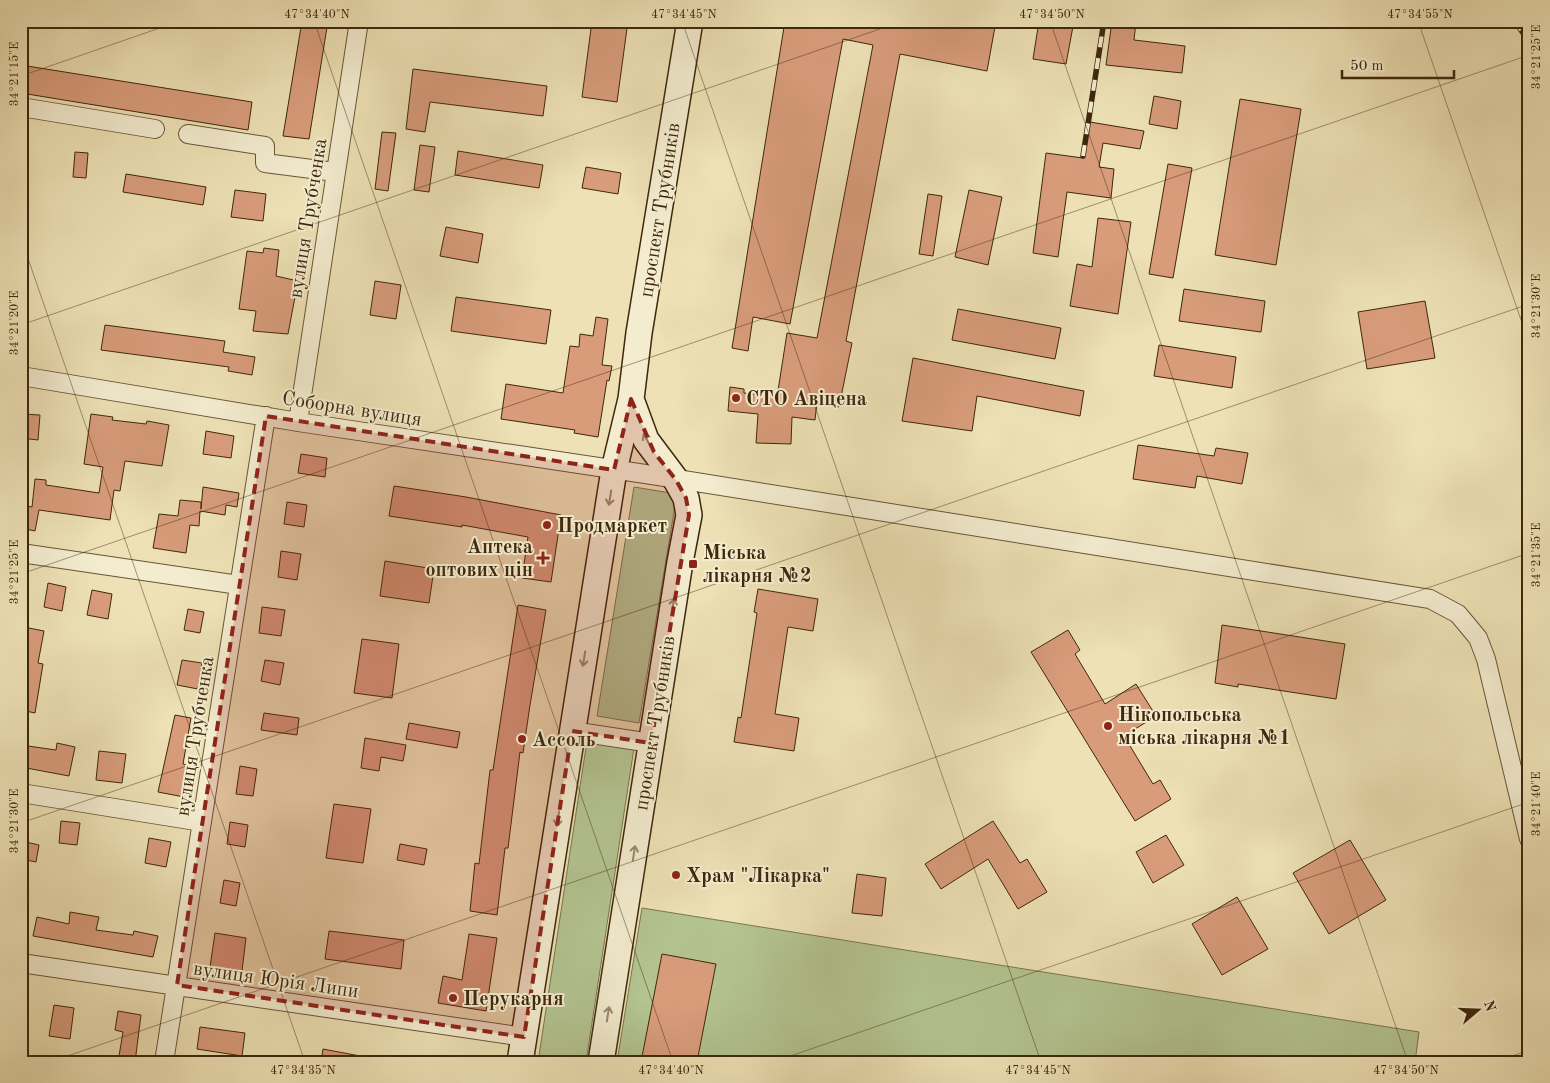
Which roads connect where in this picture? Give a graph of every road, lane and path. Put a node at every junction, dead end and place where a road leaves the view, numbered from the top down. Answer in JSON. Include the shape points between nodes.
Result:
{"nodes":[{"id":1,"x":359,"y":21,"type":"edge"},
{"id":2,"x":690,"y":21,"type":"edge"},
{"id":3,"x":21,"y":107,"type":"edge"},
{"id":4,"x":155,"y":129,"type":"dead end"},
{"id":5,"x":188,"y":134,"type":"dead end"},
{"id":6,"x":335,"y":172,"type":"junction"},
{"id":7,"x":21,"y":376,"type":"edge"},
{"id":8,"x":631,"y":399,"type":"junction"},
{"id":9,"x":266,"y":416,"type":"junction"},
{"id":10,"x":298,"y":422,"type":"junction"},
{"id":11,"x":614,"y":470,"type":"junction"},
{"id":12,"x":676,"y":480,"type":"junction"},
{"id":13,"x":21,"y":553,"type":"edge"},
{"id":14,"x":239,"y":585,"type":"junction"},
{"id":15,"x":572,"y":730,"type":"junction"},
{"id":16,"x":651,"y":744,"type":"junction"},
{"id":17,"x":21,"y":793,"type":"edge"},
{"id":18,"x":202,"y":822,"type":"junction"},
{"id":19,"x":1529,"y":839,"type":"edge"},
{"id":20,"x":21,"y":963,"type":"edge"},
{"id":21,"x":177,"y":985,"type":"junction"},
{"id":22,"x":524,"y":1037,"type":"junction"},
{"id":23,"x":164,"y":1062,"type":"edge"},
{"id":24,"x":520,"y":1062,"type":"edge"},
{"id":25,"x":601,"y":1062,"type":"edge"}],
"edges":[{"from":1,"to":6,"type":"street","name":"вулиця Трубченка"},
{"from":2,"to":8,"type":"main road","name":"проспект Трубників"},
{"from":3,"to":4,"type":"street"},
{"from":5,"to":6,"type":"street","via":[[265,146],[265,163]]},
{"from":6,"to":10,"type":"street","name":"вулиця Трубченка"},
{"from":7,"to":9,"type":"street","name":"Соборна вулиця"},
{"from":8,"to":11,"type":"main road","name":"проспект Трубників"},
{"from":12,"to":8,"type":"main road","name":"проспект Трубників","one_way":true,"via":[[646,440]]},
{"from":9,"to":10,"type":"street","name":"Соборна вулиця"},
{"from":9,"to":14,"type":"street","name":"вулиця Трубченка"},
{"from":10,"to":11,"type":"street","name":"Соборна вулиця"},
{"from":11,"to":12,"type":"street","name":"Соборна вулиця"},
{"from":11,"to":15,"type":"main road","name":"проспект Трубників","one_way":true},
{"from":16,"to":12,"type":"main road","name":"проспект Трубників","one_way":true,"via":[[689,515],[686,498]]},
{"from":12,"to":19,"type":"street","name":"Соборна вулиця","via":[[1430,599],[1458,614],[1478,638]]},
{"from":13,"to":14,"type":"street"},
{"from":14,"to":18,"type":"street","name":"вулиця Трубченка"},
{"from":15,"to":16,"type":"street"},
{"from":15,"to":22,"type":"main road","name":"проспект Трубників","one_way":true},
{"from":25,"to":16,"type":"main road","name":"проспект Трубників","one_way":true},
{"from":17,"to":18,"type":"street"},
{"from":18,"to":21,"type":"street","name":"вулиця Трубченка"},
{"from":20,"to":21,"type":"street","name":"вулиця Юрія Липи"},
{"from":21,"to":22,"type":"street","name":"вулиця Юрія Липи"},
{"from":21,"to":23,"type":"street","name":"вулиця Трубченка"},
{"from":22,"to":24,"type":"main road","name":"проспект Трубників"}]}
